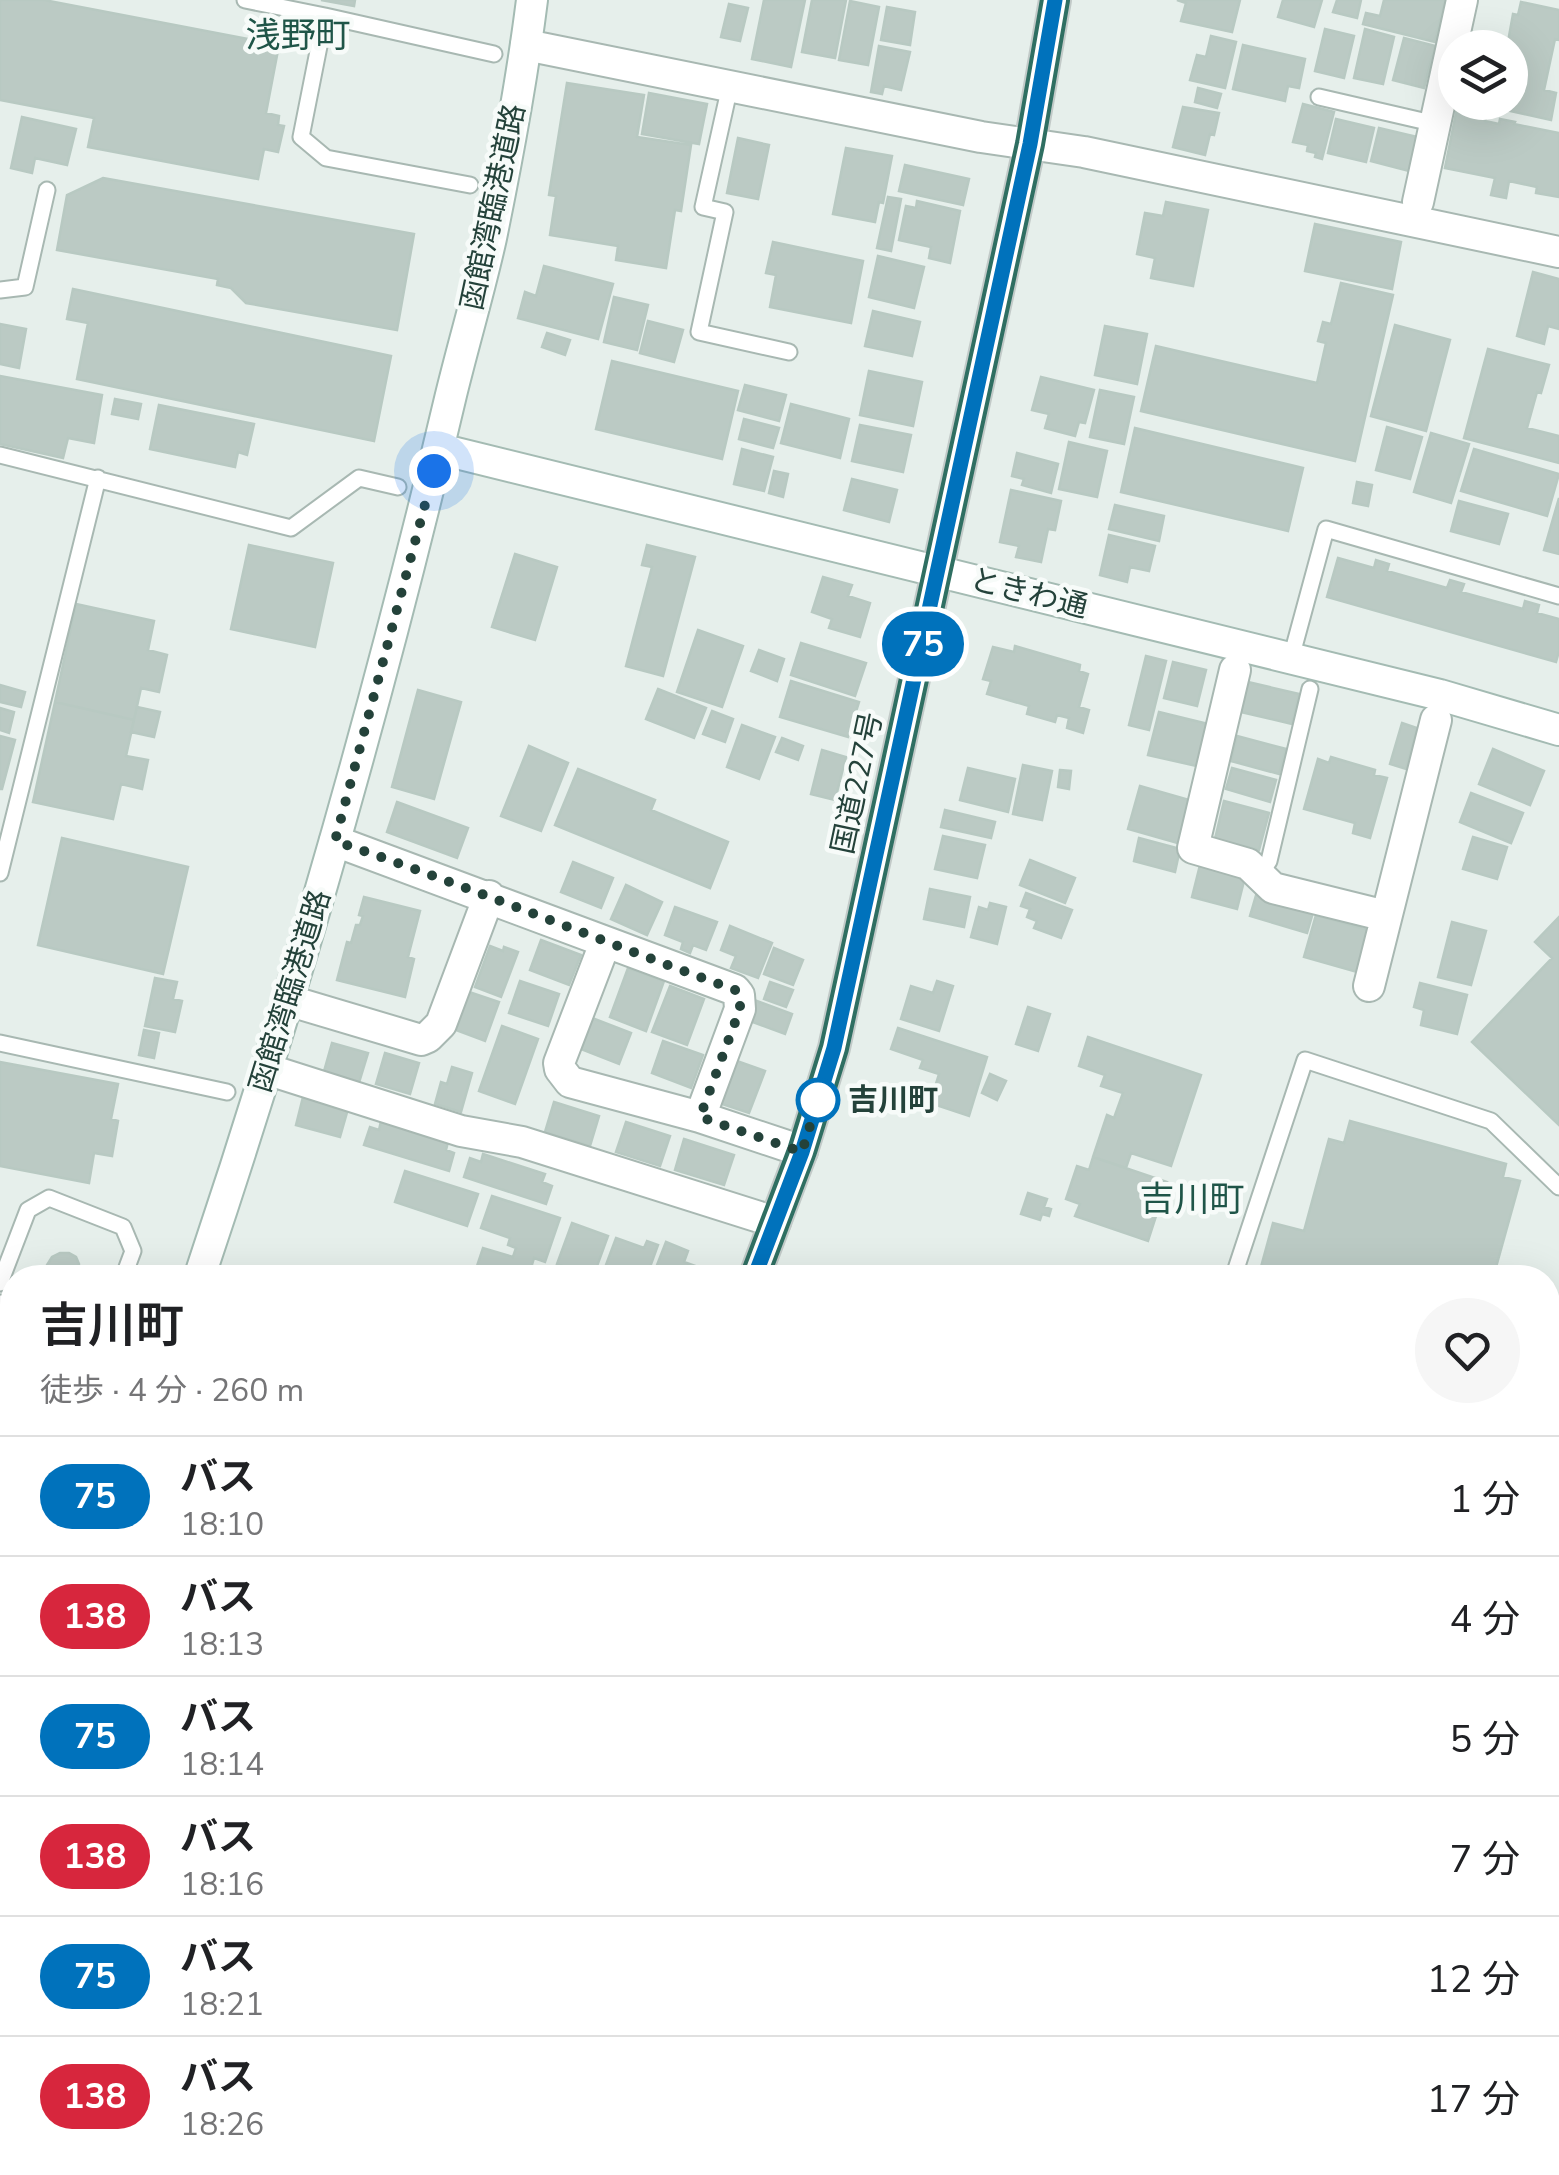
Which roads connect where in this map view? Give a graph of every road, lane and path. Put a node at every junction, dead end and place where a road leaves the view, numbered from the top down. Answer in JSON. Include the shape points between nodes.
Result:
{"nodes":[{"id":1,"x":245,"y":0,"type":"edge"},
{"id":2,"x":532,"y":0,"type":"edge"},
{"id":3,"x":1055,"y":0,"type":"edge"},
{"id":4,"x":1462,"y":0,"type":"edge"},
{"id":5,"x":325,"y":16,"type":"junction"},
{"id":6,"x":526,"y":44,"type":"junction"},
{"id":7,"x":494,"y":54,"type":"dead end"},
{"id":8,"x":730,"y":86,"type":"junction"},
{"id":9,"x":1319,"y":97,"type":"dead end"},
{"id":10,"x":1436,"y":124,"type":"junction"},
{"id":11,"x":1030,"y":144,"type":"junction"},
{"id":12,"x":470,"y":185,"type":"dead end"},
{"id":13,"x":47,"y":190,"type":"dead end"},
{"id":14,"x":1418,"y":202,"type":"dead end"},
{"id":15,"x":1559,"y":252,"type":"edge"},
{"id":16,"x":0,"y":290,"type":"edge"},
{"id":17,"x":789,"y":352,"type":"dead end"},
{"id":18,"x":440,"y":449,"type":"junction"},
{"id":19,"x":0,"y":455,"type":"edge"},
{"id":20,"x":98,"y":478,"type":"junction"},
{"id":21,"x":398,"y":487,"type":"dead end"},
{"id":22,"x":938,"y":570,"type":"junction"},
{"id":23,"x":1559,"y":596,"type":"edge"},
{"id":24,"x":1292,"y":658,"type":"junction"},
{"id":25,"x":1235,"y":670,"type":"dead end"},
{"id":26,"x":1310,"y":689,"type":"dead end"},
{"id":27,"x":1436,"y":720,"type":"dead end"},
{"id":28,"x":1557,"y":723,"type":"edge"},
{"id":29,"x":335,"y":841,"type":"junction"},
{"id":30,"x":0,"y":873,"type":"edge"},
{"id":31,"x":1260,"y":874,"type":"junction"},
{"id":32,"x":489,"y":896,"type":"junction"},
{"id":33,"x":1386,"y":916,"type":"junction"},
{"id":34,"x":605,"y":943,"type":"junction"},
{"id":35,"x":1369,"y":986,"type":"dead end"},
{"id":36,"x":287,"y":1000,"type":"junction"},
{"id":37,"x":0,"y":1043,"type":"edge"},
{"id":38,"x":266,"y":1069,"type":"junction"},
{"id":39,"x":227,"y":1092,"type":"dead end"},
{"id":40,"x":700,"y":1117,"type":"junction"},
{"id":41,"x":802,"y":1152,"type":"junction"},
{"id":42,"x":1559,"y":1188,"type":"edge"},
{"id":43,"x":775,"y":1222,"type":"junction"},
{"id":44,"x":7,"y":1265,"type":"edge"},
{"id":45,"x":128,"y":1265,"type":"edge"},
{"id":46,"x":203,"y":1265,"type":"edge"},
{"id":47,"x":759,"y":1265,"type":"edge"},
{"id":48,"x":1237,"y":1265,"type":"edge"}],
"edges":[{"from":1,"to":5,"type":"lane"},
{"from":2,"to":6,"type":"street","name":"函館湾臨港道路"},
{"from":3,"to":11,"type":"highway","name":"国道227号"},
{"from":4,"to":10,"type":"street"},
{"from":5,"to":7,"type":"lane"},
{"from":5,"to":12,"type":"lane","via":[[301,137],[326,158]]},
{"from":6,"to":8,"type":"street"},
{"from":6,"to":18,"type":"street","name":"函館湾臨港道路","via":[[490,240]]},
{"from":8,"to":11,"type":"street"},
{"from":8,"to":17,"type":"lane","via":[[703,207],[725,212],[698,332]]},
{"from":9,"to":10,"type":"lane"},
{"from":10,"to":14,"type":"street"},
{"from":11,"to":15,"type":"street"},
{"from":11,"to":22,"type":"highway","name":"国道227号"},
{"from":13,"to":16,"type":"lane","via":[[25,287]]},
{"from":18,"to":22,"type":"street","name":"ときわ通"},
{"from":18,"to":29,"type":"street","name":"函館湾臨港道路"},
{"from":19,"to":20,"type":"lane"},
{"from":20,"to":21,"type":"lane","via":[[291,528],[360,478]]},
{"from":20,"to":30,"type":"lane"},
{"from":22,"to":24,"type":"street","name":"ときわ通"},
{"from":22,"to":41,"type":"highway","name":"国道227号","via":[[834,1048]]},
{"from":23,"to":24,"type":"lane","via":[[1326,529]]},
{"from":24,"to":28,"type":"street","name":"ときわ通"},
{"from":25,"to":31,"type":"street","via":[[1193,848]]},
{"from":26,"to":31,"type":"lane","via":[[1269,862]]},
{"from":27,"to":33,"type":"street"},
{"from":29,"to":32,"type":"street"},
{"from":29,"to":36,"type":"street","name":"函館湾臨港道路"},
{"from":31,"to":33,"type":"street","via":[[1272,888]]},
{"from":32,"to":34,"type":"street"},
{"from":32,"to":36,"type":"street","via":[[441,1024],[428,1037]]},
{"from":33,"to":35,"type":"street"},
{"from":34,"to":40,"type":"street","via":[[740,995]]},
{"from":34,"to":40,"type":"street","via":[[560,1070],[570,1082]]},
{"from":36,"to":38,"type":"street","name":"函館湾臨港道路"},
{"from":37,"to":39,"type":"lane"},
{"from":38,"to":43,"type":"street"},
{"from":38,"to":46,"type":"street","name":"函館湾臨港道路"},
{"from":40,"to":41,"type":"street"},
{"from":41,"to":43,"type":"highway","name":"国道227号"},
{"from":42,"to":48,"type":"lane","via":[[1492,1121],[1305,1060]]},
{"from":43,"to":47,"type":"highway","name":"国道227号"},
{"from":44,"to":45,"type":"lane","via":[[28,1210],[49,1198],[122,1226],[133,1251]]}]}
